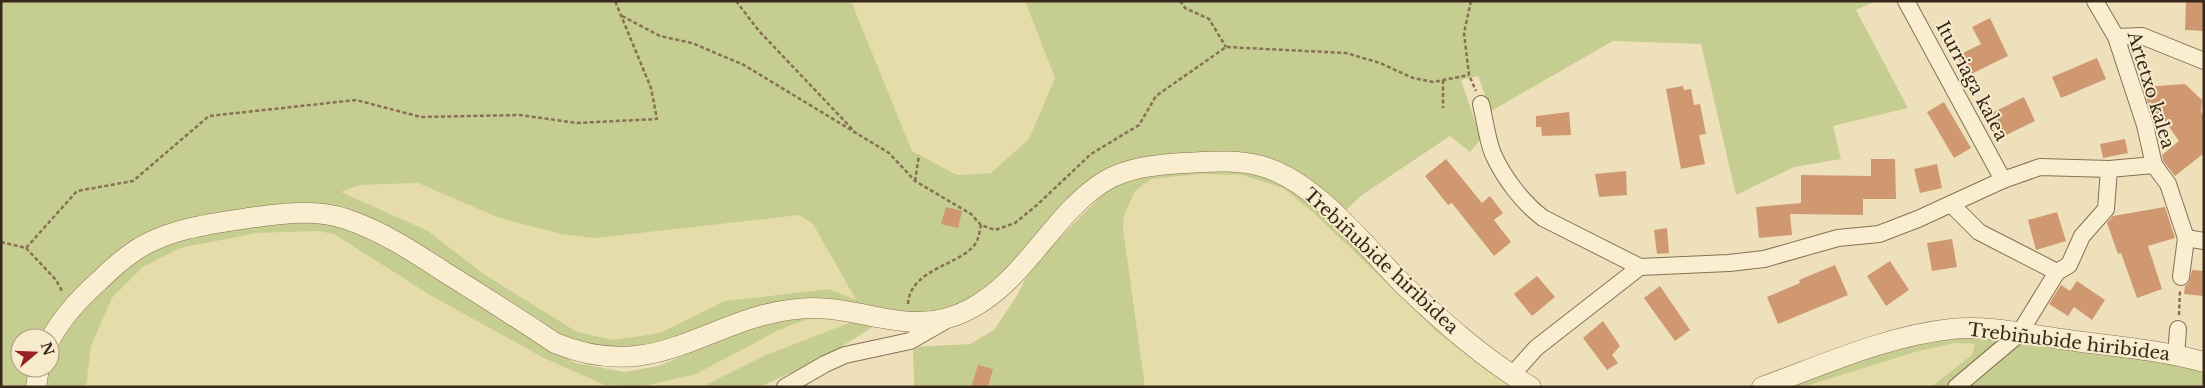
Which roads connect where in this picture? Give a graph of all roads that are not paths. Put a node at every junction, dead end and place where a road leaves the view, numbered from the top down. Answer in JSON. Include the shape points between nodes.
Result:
{"nodes":[{"id":1,"x":1906,"y":1,"type":"edge"},
{"id":2,"x":2095,"y":1,"type":"edge"},
{"id":3,"x":2116,"y":37,"type":"junction"},
{"id":4,"x":2204,"y":61,"type":"edge"},
{"id":5,"x":1481,"y":104,"type":"dead end"},
{"id":6,"x":2154,"y":164,"type":"junction"},
{"id":7,"x":2109,"y":169,"type":"junction"},
{"id":8,"x":2003,"y":180,"type":"junction"},
{"id":9,"x":1951,"y":204,"type":"junction"},
{"id":10,"x":2186,"y":238,"type":"junction"},
{"id":11,"x":2204,"y":241,"type":"edge"},
{"id":12,"x":1640,"y":267,"type":"junction"},
{"id":13,"x":2057,"y":272,"type":"junction"},
{"id":14,"x":2181,"y":277,"type":"road end"},
{"id":15,"x":947,"y":320,"type":"junction"},
{"id":16,"x":58,"y":328,"type":"edge"},
{"id":17,"x":2178,"y":329,"type":"road end"},
{"id":18,"x":2019,"y":334,"type":"junction"},
{"id":19,"x":2176,"y":356,"type":"junction"},
{"id":20,"x":2204,"y":362,"type":"edge"},
{"id":21,"x":1512,"y":375,"type":"junction"},
{"id":22,"x":785,"y":387,"type":"edge"},
{"id":23,"x":1532,"y":387,"type":"edge"},
{"id":24,"x":1762,"y":387,"type":"edge"},
{"id":25,"x":1956,"y":387,"type":"edge"}],
"edges":[{"from":1,"to":8,"type":"street","name":"Iturriaga kalea"},
{"from":2,"to":3,"type":"street","name":"Artetxo kalea"},
{"from":3,"to":4,"type":"street","via":[[2142,36]]},
{"from":3,"to":6,"type":"street","name":"Artetxo kalea","via":[[2145,125]]},
{"from":5,"to":12,"type":"street","via":[[1492,153],[1534,210],[1543,218]]},
{"from":6,"to":7,"type":"street"},
{"from":6,"to":10,"type":"street","via":[[2168,184]]},
{"from":7,"to":8,"type":"street","via":[[2040,167]]},
{"from":7,"to":13,"type":"street","via":[[2106,208],[2082,236],[2069,265]]},
{"from":8,"to":9,"type":"street"},
{"from":9,"to":12,"type":"street","via":[[1879,234],[1838,238],[1764,259],[1729,264]]},
{"from":9,"to":13,"type":"street","via":[[1980,232]]},
{"from":10,"to":11,"type":"street"},
{"from":10,"to":14,"type":"street"},
{"from":12,"to":21,"type":"street","via":[[1536,348]]},
{"from":13,"to":18,"type":"street"},
{"from":15,"to":16,"type":"street","via":[[906,322],[816,308],[792,310],[740,325],[657,359],[637,362],[596,360],[555,343],[406,247],[365,226],[344,218],[301,213],[247,219],[169,235],[134,252],[71,308]]},
{"from":15,"to":21,"type":"street","name":"Trebiñubide hiribidea","via":[[970,309],[1004,284],[1076,205],[1106,181],[1155,165],[1224,161],[1278,172],[1320,199],[1441,320]]},
{"from":15,"to":22,"type":"street","via":[[910,341],[845,355]]},
{"from":17,"to":19,"type":"street"},
{"from":18,"to":19,"type":"street","name":"Trebiñubide hiribidea"},
{"from":18,"to":24,"type":"street","name":"Trebiñubide hiribidea","via":[[1953,328],[1905,337]]},
{"from":18,"to":25,"type":"street"},
{"from":19,"to":20,"type":"street","name":"Trebiñubide hiribidea"},
{"from":21,"to":23,"type":"street","name":"Trebiñubide hiribidea"}]}
